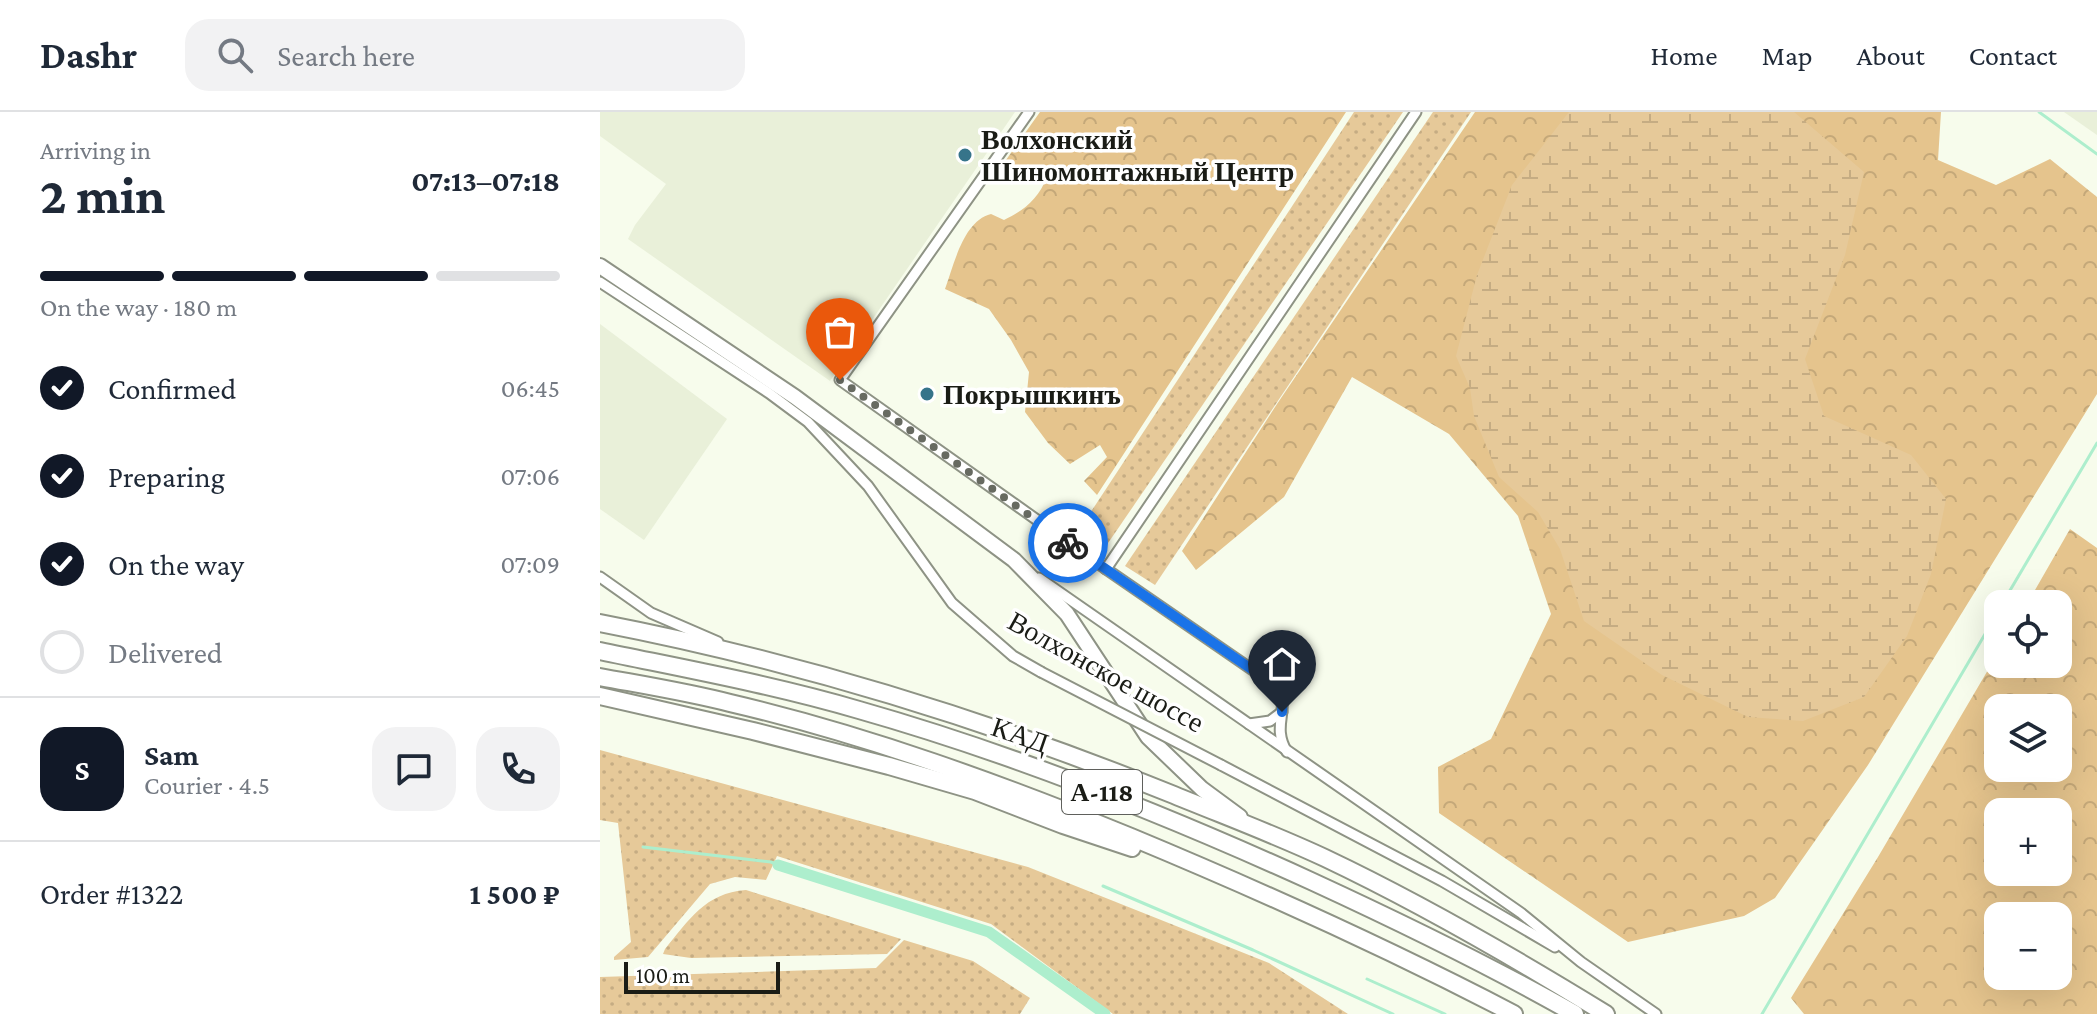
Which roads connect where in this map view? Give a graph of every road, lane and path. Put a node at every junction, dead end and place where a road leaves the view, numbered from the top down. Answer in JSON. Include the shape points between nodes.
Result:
{"nodes":[{"id":1,"x":1029,"y":112,"type":"edge"},
{"id":2,"x":1416,"y":112,"type":"edge"},
{"id":3,"x":600,"y":266,"type":"edge"},
{"id":4,"x":600,"y":282,"type":"edge"},
{"id":5,"x":1014,"y":560,"type":"junction"},
{"id":6,"x":1106,"y":569,"type":"junction"},
{"id":7,"x":600,"y":577,"type":"edge"},
{"id":8,"x":600,"y":623,"type":"edge"},
{"id":9,"x":600,"y":651,"type":"edge"},
{"id":10,"x":751,"y":656,"type":"junction"},
{"id":11,"x":600,"y":677,"type":"edge"},
{"id":12,"x":600,"y":696,"type":"edge"},
{"id":13,"x":600,"y":703,"type":"edge"},
{"id":14,"x":663,"y":710,"type":"junction"},
{"id":15,"x":1282,"y":712,"type":"junction"},
{"id":16,"x":1246,"y":723,"type":"junction"},
{"id":17,"x":1287,"y":752,"type":"junction"},
{"id":18,"x":1257,"y":829,"type":"junction"},
{"id":19,"x":1244,"y":885,"type":"junction"},
{"id":20,"x":1581,"y":962,"type":"junction"},
{"id":21,"x":1514,"y":1014,"type":"edge"},
{"id":22,"x":1575,"y":1014,"type":"edge"},
{"id":23,"x":1606,"y":1014,"type":"edge"},
{"id":24,"x":1656,"y":1014,"type":"edge"}],
"edges":[{"from":1,"to":6,"type":"street","via":[[840,380]]},
{"from":2,"to":6,"type":"street"},
{"from":3,"to":5,"type":"main road","name":"Волхонское шоссе","via":[[795,397]]},
{"from":4,"to":20,"type":"street","name":"Волхонское шоссе","bridge":true,"via":[[808,422],[868,486],[952,603],[1013,656],[1442,881]]},
{"from":5,"to":16,"type":"street","name":"Волхонское шоссе"},
{"from":5,"to":18,"type":"main road","via":[[1067,614],[1148,737],[1202,789]]},
{"from":6,"to":15,"type":"street","via":[[1273,684],[1280,691]]},
{"from":7,"to":10,"type":"street","via":[[662,619]]},
{"from":8,"to":10,"type":"highway"},
{"from":9,"to":22,"type":"highway","name":"КАД","number":"А-118","via":[[859,709],[1102,792],[1401,922]]},
{"from":10,"to":18,"type":"highway","via":[[865,686],[1043,745]]},
{"from":11,"to":19,"type":"highway","name":"КАД","number":"А-118","via":[[731,703],[1023,792]]},
{"from":12,"to":14,"type":"highway"},
{"from":13,"to":14,"type":"main road"},
{"from":14,"to":19,"type":"highway","via":[[975,791]]},
{"from":15,"to":16,"type":"street","via":[[1270,721]]},
{"from":15,"to":17,"type":"street","via":[[1280,740]]},
{"from":16,"to":17,"type":"street","name":"Волхонское шоссе"},
{"from":17,"to":20,"type":"street","name":"Волхонское шоссе","via":[[1521,913]]},
{"from":18,"to":23,"type":"highway","via":[[1407,899]]},
{"from":19,"to":21,"type":"highway","name":"КАД","number":"А-118"},
{"from":20,"to":24,"type":"street","name":"Волхонское шоссе"}]}
